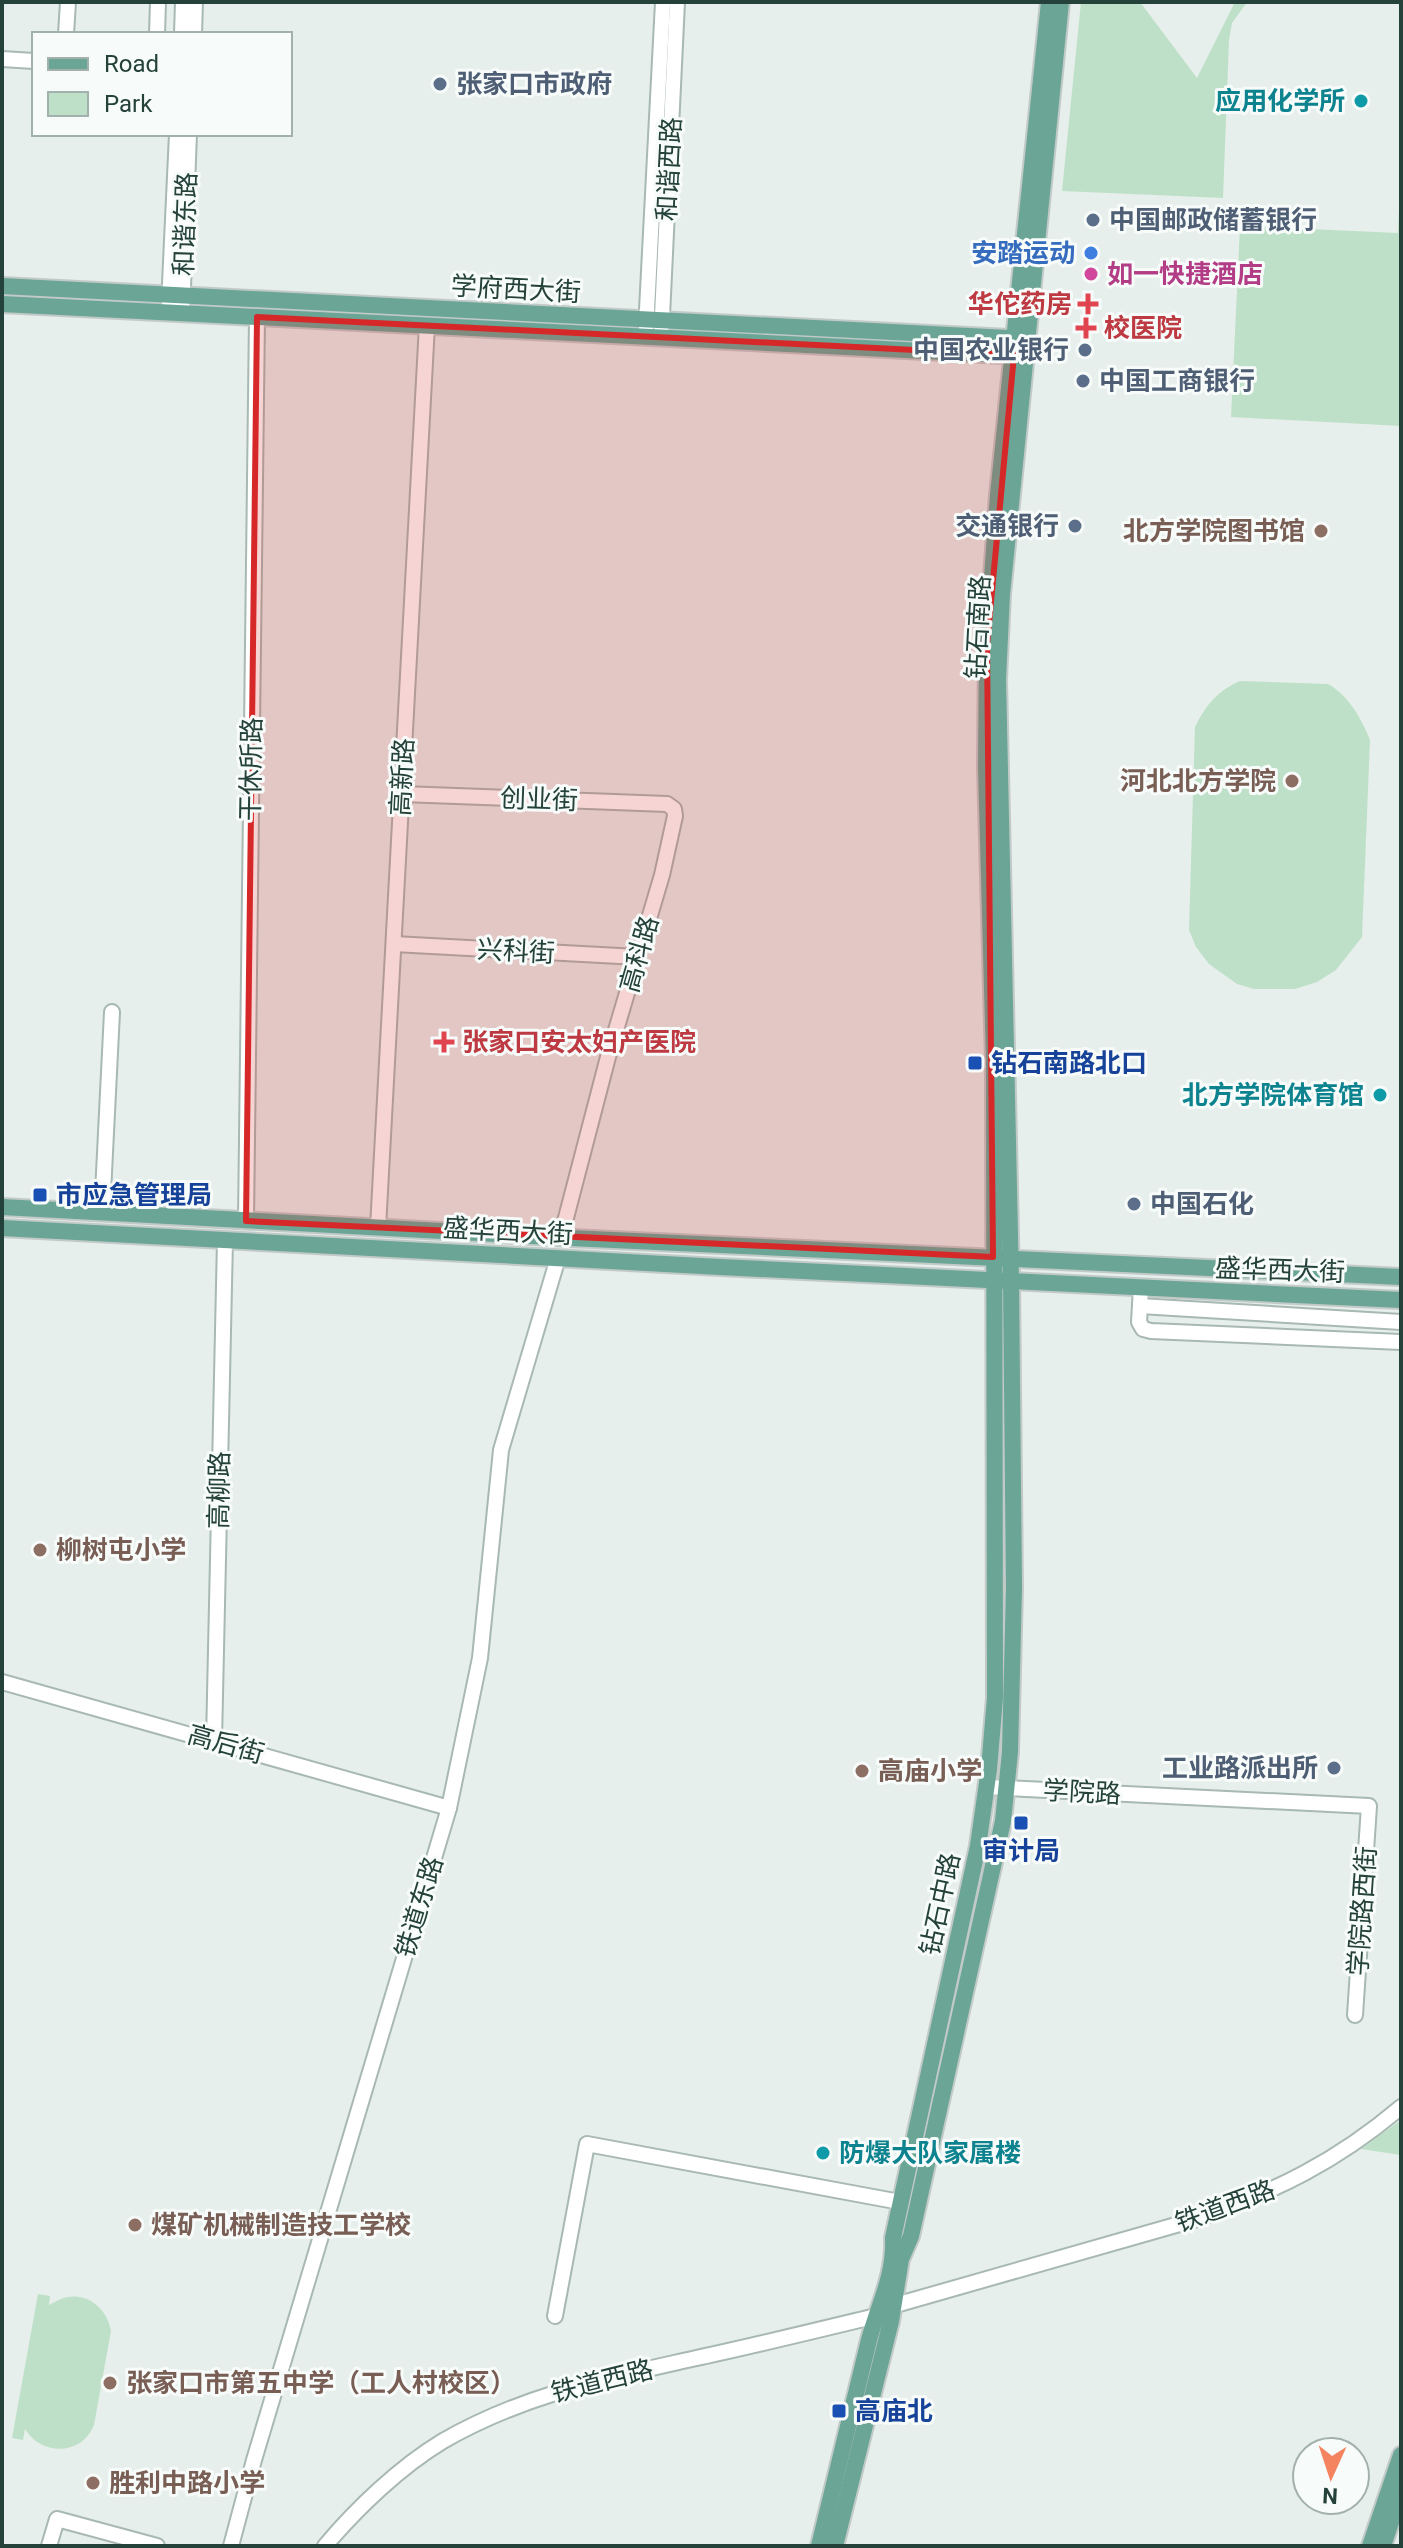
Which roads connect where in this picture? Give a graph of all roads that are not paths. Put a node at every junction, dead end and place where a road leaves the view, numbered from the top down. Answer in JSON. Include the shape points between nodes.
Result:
{"nodes":[{"id":1,"x":68,"y":2,"type":"edge"},
{"id":2,"x":158,"y":2,"type":"edge"},
{"id":3,"x":183,"y":2,"type":"edge"},
{"id":4,"x":195,"y":2,"type":"edge"},
{"id":5,"x":663,"y":2,"type":"edge"},
{"id":6,"x":677,"y":2,"type":"edge"},
{"id":7,"x":1049,"y":2,"type":"edge"},
{"id":8,"x":1061,"y":2,"type":"edge"},
{"id":9,"x":66,"y":32,"type":"edge"},
{"id":10,"x":157,"y":32,"type":"edge"},
{"id":11,"x":182,"y":32,"type":"edge"},
{"id":12,"x":194,"y":32,"type":"edge"},
{"id":13,"x":2,"y":59,"type":"edge"},
{"id":14,"x":32,"y":61,"type":"edge"},
{"id":15,"x":177,"y":136,"type":"edge"},
{"id":16,"x":189,"y":136,"type":"edge"},
{"id":17,"x":2,"y":286,"type":"edge"},
{"id":18,"x":2,"y":304,"type":"edge"},
{"id":19,"x":175,"y":305,"type":"junction"},
{"id":20,"x":257,"y":317,"type":"junction"},
{"id":21,"x":427,"y":325,"type":"junction"},
{"id":22,"x":654,"y":328,"type":"junction"},
{"id":23,"x":1020,"y":347,"type":"junction"},
{"id":24,"x":402,"y":794,"type":"junction"},
{"id":25,"x":674,"y":809,"type":"joint"},
{"id":26,"x":394,"y":944,"type":"junction"},
{"id":27,"x":638,"y":957,"type":"junction"},
{"id":28,"x":112,"y":1012,"type":"dead end"},
{"id":29,"x":2,"y":1207,"type":"edge"},
{"id":30,"x":102,"y":1213,"type":"junction"},
{"id":31,"x":246,"y":1221,"type":"junction"},
{"id":32,"x":2,"y":1228,"type":"edge"},
{"id":33,"x":378,"y":1228,"type":"junction"},
{"id":34,"x":29,"y":1230,"type":"junction"},
{"id":35,"x":2,"y":1235,"type":"edge"},
{"id":36,"x":561,"y":1237,"type":"junction"},
{"id":37,"x":225,"y":1240,"type":"junction"},
{"id":38,"x":781,"y":1248,"type":"junction"},
{"id":39,"x":1002,"y":1257,"type":"junction"},
{"id":40,"x":558,"y":1258,"type":"junction"},
{"id":41,"x":780,"y":1270,"type":"junction"},
{"id":42,"x":1401,"y":1277,"type":"edge"},
{"id":43,"x":1002,"y":1281,"type":"junction"},
{"id":44,"x":1149,"y":1289,"type":"junction"},
{"id":45,"x":1401,"y":1300,"type":"edge"},
{"id":46,"x":1140,"y":1306,"type":"junction"},
{"id":47,"x":1401,"y":1322,"type":"edge"},
{"id":48,"x":1401,"y":1342,"type":"edge"},
{"id":49,"x":2,"y":1682,"type":"edge"},
{"id":50,"x":214,"y":1741,"type":"junction"},
{"id":51,"x":986,"y":1787,"type":"junction"},
{"id":52,"x":1006,"y":1789,"type":"junction"},
{"id":53,"x":1369,"y":1806,"type":"joint"},
{"id":54,"x":449,"y":1808,"type":"junction"},
{"id":55,"x":1355,"y":2015,"type":"dead end"},
{"id":56,"x":1401,"y":2107,"type":"edge"},
{"id":57,"x":900,"y":2202,"type":"junction"},
{"id":58,"x":892,"y":2306,"type":"junction"},
{"id":59,"x":555,"y":2316,"type":"dead end"},
{"id":60,"x":876,"y":2316,"type":"junction"},
{"id":61,"x":1401,"y":2455,"type":"edge"},
{"id":62,"x":1401,"y":2492,"type":"edge"},
{"id":63,"x":49,"y":2546,"type":"edge"},
{"id":64,"x":157,"y":2546,"type":"edge"},
{"id":65,"x":231,"y":2546,"type":"edge"},
{"id":66,"x":325,"y":2546,"type":"edge"},
{"id":67,"x":819,"y":2546,"type":"edge"},
{"id":68,"x":835,"y":2546,"type":"edge"},
{"id":69,"x":1370,"y":2546,"type":"edge"},
{"id":70,"x":1383,"y":2546,"type":"edge"}],
"edges":[{"from":1,"to":9,"type":"street"},
{"from":2,"to":10,"type":"street"},
{"from":3,"to":11,"type":"street"},
{"from":4,"to":12,"type":"street"},
{"from":5,"to":22,"type":"street","name":"和谐西路"},
{"from":6,"to":22,"type":"street","name":"和谐西路"},
{"from":7,"to":23,"type":"main road","name":"钻石南路"},
{"from":8,"to":23,"type":"main road","name":"钻石南路"},
{"from":13,"to":14,"type":"street"},
{"from":15,"to":19,"type":"street","name":"和谐东路"},
{"from":16,"to":19,"type":"street","name":"和谐东路"},
{"from":17,"to":19,"type":"main road","name":"学府西大街"},
{"from":18,"to":19,"type":"main road","name":"学府西大街"},
{"from":19,"to":20,"type":"main road","name":"学府西大街"},
{"from":19,"to":22,"type":"main road","name":"学府西大街"},
{"from":20,"to":21,"type":"main road","name":"学府西大街"},
{"from":20,"to":31,"type":"street","name":"干休所路"},
{"from":21,"to":22,"type":"main road","name":"学府西大街"},
{"from":21,"to":24,"type":"street","name":"高新路"},
{"from":22,"to":23,"type":"main road","name":"学府西大街"},
{"from":23,"to":39,"type":"main road","name":"钻石南路","via":[[998,679]]},
{"from":24,"to":25,"type":"street","name":"创业街","via":[[667,804]]},
{"from":24,"to":26,"type":"street","name":"高新路"},
{"from":25,"to":27,"type":"street","name":"高科路"},
{"from":26,"to":27,"type":"street","name":"兴科街"},
{"from":26,"to":33,"type":"street","name":"高新路"},
{"from":27,"to":36,"type":"street","name":"高科路"},
{"from":28,"to":30,"type":"street"},
{"from":29,"to":30,"type":"main road","name":"盛华西大街"},
{"from":30,"to":31,"type":"main road","name":"盛华西大街"},
{"from":31,"to":33,"type":"main road","name":"盛华西大街"},
{"from":32,"to":34,"type":"main road","name":"盛华西大街"},
{"from":33,"to":36,"type":"main road","name":"盛华西大街"},
{"from":34,"to":35,"type":"street"},
{"from":34,"to":37,"type":"main road","name":"盛华西大街"},
{"from":36,"to":38,"type":"main road","name":"盛华西大街"},
{"from":37,"to":40,"type":"main road","name":"盛华西大街"},
{"from":37,"to":50,"type":"street","name":"高柳路"},
{"from":38,"to":39,"type":"main road","name":"盛华西大街"},
{"from":38,"to":41,"type":"main road"},
{"from":39,"to":42,"type":"main road","name":"盛华西大街"},
{"from":39,"to":43,"type":"main road","name":"钻石中路"},
{"from":40,"to":41,"type":"main road","name":"盛华西大街"},
{"from":40,"to":54,"type":"street","name":"铁道东路","via":[[501,1450],[480,1658]]},
{"from":41,"to":43,"type":"main road","name":"盛华西大街"},
{"from":43,"to":44,"type":"main road","name":"盛华西大街"},
{"from":43,"to":51,"type":"main road","name":"钻石中路","via":[[995,1698]]},
{"from":43,"to":52,"type":"main road","name":"钻石中路","via":[[1013,1699]]},
{"from":44,"to":45,"type":"main road","name":"盛华西大街"},
{"from":44,"to":46,"type":"street"},
{"from":46,"to":47,"type":"street"},
{"from":46,"to":48,"type":"street","via":[[1139,1322],[1151,1331]]},
{"from":49,"to":50,"type":"street","name":"高后街"},
{"from":50,"to":54,"type":"street","name":"高后街"},
{"from":51,"to":52,"type":"street","name":"学院路"},
{"from":51,"to":57,"type":"main road","name":"钻石中路","via":[[978,1846]]},
{"from":52,"to":53,"type":"street","name":"学院路"},
{"from":52,"to":58,"type":"main road","name":"钻石中路","via":[[989,1885]]},
{"from":53,"to":55,"type":"street","name":"学院路西街"},
{"from":54,"to":65,"type":"street","name":"铁道东路"},
{"from":56,"to":58,"type":"street","name":"铁道西路","via":[[1318,2168],[1233,2207]]},
{"from":57,"to":59,"type":"street","via":[[587,2144]]},
{"from":57,"to":60,"type":"main road","name":"钻石中路","via":[[894,2256]]},
{"from":58,"to":68,"type":"main road","name":"钻石中路"},
{"from":60,"to":66,"type":"street","name":"铁道西路","via":[[580,2384],[503,2411],[441,2442],[351,2516]]},
{"from":60,"to":67,"type":"main road","name":"钻石中路"},
{"from":61,"to":69,"type":"main road"},
{"from":62,"to":70,"type":"main road"},
{"from":63,"to":64,"type":"street","via":[[57,2519]]}]}
